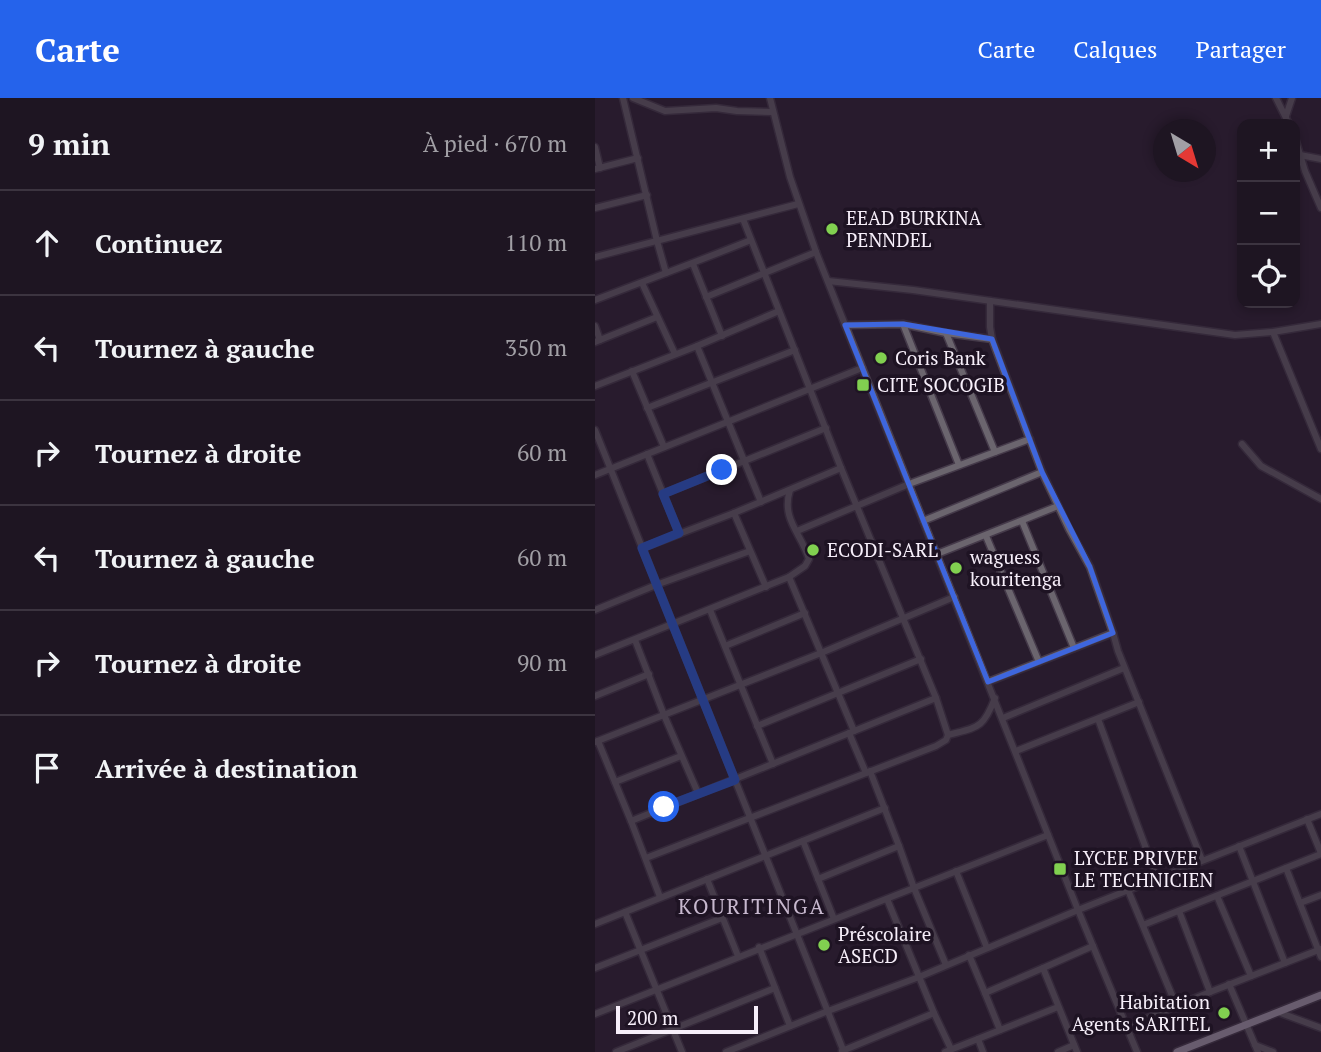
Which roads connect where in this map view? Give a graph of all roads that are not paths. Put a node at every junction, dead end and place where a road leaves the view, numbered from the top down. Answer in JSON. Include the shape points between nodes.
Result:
{"nodes":[{"id":1,"x":623,"y":98,"type":"edge"},
{"id":2,"x":633,"y":98,"type":"edge"},
{"id":3,"x":714,"y":98,"type":"edge"},
{"id":4,"x":770,"y":98,"type":"edge"},
{"id":5,"x":1276,"y":98,"type":"edge"},
{"id":6,"x":1292,"y":98,"type":"edge"},
{"id":7,"x":716,"y":108,"type":"junction"},
{"id":8,"x":773,"y":112,"type":"junction"},
{"id":9,"x":1286,"y":116,"type":"junction"},
{"id":10,"x":1287,"y":119,"type":"edge"},
{"id":11,"x":595,"y":147,"type":"edge"},
{"id":12,"x":1300,"y":155,"type":"joint"},
{"id":13,"x":638,"y":158,"type":"junction"},
{"id":14,"x":1321,"y":159,"type":"edge"},
{"id":15,"x":597,"y":168,"type":"edge"},
{"id":16,"x":647,"y":195,"type":"junction"},
{"id":17,"x":798,"y":204,"type":"junction"},
{"id":18,"x":595,"y":208,"type":"edge"},
{"id":19,"x":1321,"y":208,"type":"edge"},
{"id":20,"x":743,"y":219,"type":"junction"},
{"id":21,"x":751,"y":240,"type":"junction"},
{"id":22,"x":657,"y":241,"type":"junction"},
{"id":23,"x":816,"y":252,"type":"junction"},
{"id":24,"x":595,"y":257,"type":"edge"},
{"id":25,"x":693,"y":264,"type":"junction"},
{"id":26,"x":666,"y":272,"type":"junction"},
{"id":27,"x":764,"y":273,"type":"junction"},
{"id":28,"x":828,"y":281,"type":"junction"},
{"id":29,"x":642,"y":283,"type":"junction"},
{"id":30,"x":706,"y":297,"type":"junction"},
{"id":31,"x":595,"y":300,"type":"edge"},
{"id":32,"x":990,"y":301,"type":"junction"},
{"id":33,"x":779,"y":311,"type":"junction"},
{"id":34,"x":657,"y":317,"type":"junction"},
{"id":35,"x":903,"y":324,"type":"junction"},
{"id":36,"x":845,"y":325,"type":"junction"},
{"id":37,"x":595,"y":326,"type":"edge"},
{"id":38,"x":1320,"y":326,"type":"edge"},
{"id":39,"x":1273,"y":332,"type":"junction"},
{"id":40,"x":946,"y":333,"type":"junction"},
{"id":41,"x":722,"y":336,"type":"junction"},
{"id":42,"x":992,"y":339,"type":"junction"},
{"id":43,"x":598,"y":341,"type":"edge"},
{"id":44,"x":697,"y":346,"type":"junction"},
{"id":45,"x":795,"y":350,"type":"junction"},
{"id":46,"x":674,"y":354,"type":"junction"},
{"id":47,"x":862,"y":368,"type":"junction"},
{"id":48,"x":632,"y":371,"type":"junction"},
{"id":49,"x":712,"y":383,"type":"junction"},
{"id":50,"x":595,"y":386,"type":"edge"},
{"id":51,"x":811,"y":389,"type":"junction"},
{"id":52,"x":647,"y":408,"type":"junction"},
{"id":53,"x":728,"y":421,"type":"junction"},
{"id":54,"x":826,"y":428,"type":"junction"},
{"id":55,"x":595,"y":430,"type":"edge"},
{"id":56,"x":1030,"y":439,"type":"junction"},
{"id":57,"x":1243,"y":444,"type":"dead end"},
{"id":58,"x":1320,"y":444,"type":"edge"},
{"id":59,"x":664,"y":447,"type":"junction"},
{"id":60,"x":995,"y":452,"type":"junction"},
{"id":61,"x":647,"y":454,"type":"junction"},
{"id":62,"x":744,"y":461,"type":"junction"},
{"id":63,"x":959,"y":466,"type":"junction"},
{"id":64,"x":841,"y":468,"type":"junction"},
{"id":65,"x":611,"y":469,"type":"junction"},
{"id":66,"x":1042,"y":472,"type":"junction"},
{"id":67,"x":595,"y":475,"type":"edge"},
{"id":68,"x":909,"y":484,"type":"junction"},
{"id":69,"x":790,"y":490,"type":"junction"},
{"id":70,"x":663,"y":494,"type":"junction"},
{"id":71,"x":1321,"y":499,"type":"edge"},
{"id":72,"x":761,"y":502,"type":"junction"},
{"id":73,"x":857,"y":506,"type":"junction"},
{"id":74,"x":1058,"y":506,"type":"junction"},
{"id":75,"x":734,"y":513,"type":"junction"},
{"id":76,"x":923,"y":521,"type":"junction"},
{"id":77,"x":1022,"y":521,"type":"junction"},
{"id":78,"x":797,"y":531,"type":"junction"},
{"id":79,"x":679,"y":533,"type":"junction"},
{"id":80,"x":986,"y":536,"type":"junction"},
{"id":81,"x":642,"y":548,"type":"junction"},
{"id":82,"x":750,"y":551,"type":"junction"},
{"id":83,"x":937,"y":554,"type":"junction"},
{"id":84,"x":789,"y":577,"type":"junction"},
{"id":85,"x":656,"y":584,"type":"junction"},
{"id":86,"x":766,"y":587,"type":"junction"},
{"id":87,"x":954,"y":597,"type":"junction"},
{"id":88,"x":595,"y":610,"type":"edge"},
{"id":89,"x":710,"y":610,"type":"junction"},
{"id":90,"x":805,"y":613,"type":"junction"},
{"id":91,"x":904,"y":618,"type":"junction"},
{"id":92,"x":673,"y":624,"type":"junction"},
{"id":93,"x":1113,"y":633,"type":"junction"},
{"id":94,"x":635,"y":640,"type":"junction"},
{"id":95,"x":725,"y":646,"type":"junction"},
{"id":96,"x":1074,"y":648,"type":"junction"},
{"id":97,"x":821,"y":653,"type":"junction"},
{"id":98,"x":595,"y":655,"type":"edge"},
{"id":99,"x":921,"y":659,"type":"junction"},
{"id":100,"x":1039,"y":662,"type":"junction"},
{"id":101,"x":1124,"y":668,"type":"junction"},
{"id":102,"x":649,"y":674,"type":"junction"},
{"id":103,"x":988,"y":682,"type":"junction"},
{"id":104,"x":741,"y":685,"type":"junction"},
{"id":105,"x":838,"y":694,"type":"junction"},
{"id":106,"x":595,"y":696,"type":"edge"},
{"id":107,"x":936,"y":698,"type":"junction"},
{"id":108,"x":995,"y":698,"type":"junction"},
{"id":109,"x":704,"y":700,"type":"junction"},
{"id":110,"x":1139,"y":702,"type":"junction"},
{"id":111,"x":664,"y":715,"type":"junction"},
{"id":112,"x":1003,"y":718,"type":"junction"},
{"id":113,"x":1098,"y":719,"type":"junction"},
{"id":114,"x":757,"y":726,"type":"junction"},
{"id":115,"x":851,"y":732,"type":"junction"},
{"id":116,"x":948,"y":735,"type":"junction"},
{"id":117,"x":596,"y":742,"type":"edge"},
{"id":118,"x":1016,"y":751,"type":"junction"},
{"id":119,"x":681,"y":756,"type":"junction"},
{"id":120,"x":772,"y":764,"type":"junction"},
{"id":121,"x":868,"y":772,"type":"junction"},
{"id":122,"x":735,"y":780,"type":"junction"},
{"id":123,"x":615,"y":782,"type":"junction"},
{"id":124,"x":698,"y":793,"type":"junction"},
{"id":125,"x":885,"y":808,"type":"junction"},
{"id":126,"x":1321,"y":814,"type":"edge"},
{"id":127,"x":749,"y":817,"type":"junction"},
{"id":128,"x":1307,"y":819,"type":"junction"},
{"id":129,"x":631,"y":821,"type":"junction"},
{"id":130,"x":1048,"y":835,"type":"junction"},
{"id":131,"x":803,"y":841,"type":"junction"},
{"id":132,"x":899,"y":846,"type":"junction"},
{"id":133,"x":1239,"y":846,"type":"junction"},
{"id":134,"x":1321,"y":854,"type":"edge"},
{"id":135,"x":764,"y":856,"type":"junction"},
{"id":136,"x":646,"y":858,"type":"junction"},
{"id":137,"x":1202,"y":860,"type":"junction"},
{"id":138,"x":1286,"y":868,"type":"junction"},
{"id":139,"x":956,"y":871,"type":"junction"},
{"id":140,"x":1157,"y":878,"type":"junction"},
{"id":141,"x":707,"y":879,"type":"junction"},
{"id":142,"x":818,"y":879,"type":"junction"},
{"id":143,"x":1253,"y":882,"type":"junction"},
{"id":144,"x":914,"y":888,"type":"junction"},
{"id":145,"x":1128,"y":890,"type":"junction"},
{"id":146,"x":1321,"y":895,"type":"edge"},
{"id":147,"x":1217,"y":896,"type":"junction"},
{"id":148,"x":660,"y":897,"type":"junction"},
{"id":149,"x":887,"y":899,"type":"junction"},
{"id":150,"x":1300,"y":903,"type":"junction"},
{"id":151,"x":1078,"y":910,"type":"junction"},
{"id":152,"x":1179,"y":911,"type":"junction"},
{"id":153,"x":625,"y":912,"type":"junction"},
{"id":154,"x":722,"y":918,"type":"junction"},
{"id":155,"x":834,"y":919,"type":"junction"},
{"id":156,"x":595,"y":924,"type":"edge"},
{"id":157,"x":1143,"y":925,"type":"junction"},
{"id":158,"x":796,"y":932,"type":"junction"},
{"id":159,"x":1093,"y":946,"type":"junction"},
{"id":160,"x":759,"y":947,"type":"junction"},
{"id":161,"x":987,"y":948,"type":"junction"},
{"id":162,"x":641,"y":950,"type":"junction"},
{"id":163,"x":1320,"y":952,"type":"edge"},
{"id":164,"x":969,"y":955,"type":"junction"},
{"id":165,"x":738,"y":956,"type":"junction"},
{"id":166,"x":1285,"y":962,"type":"junction"},
{"id":167,"x":946,"y":965,"type":"junction"},
{"id":168,"x":595,"y":968,"type":"edge"},
{"id":169,"x":1043,"y":968,"type":"junction"},
{"id":170,"x":919,"y":976,"type":"junction"},
{"id":171,"x":1251,"y":976,"type":"junction"},
{"id":172,"x":1229,"y":984,"type":"junction"},
{"id":173,"x":775,"y":988,"type":"junction"},
{"id":174,"x":656,"y":989,"type":"junction"},
{"id":175,"x":1210,"y":992,"type":"junction"},
{"id":176,"x":985,"y":993,"type":"junction"},
{"id":177,"x":1321,"y":995,"type":"edge"},
{"id":178,"x":1176,"y":1005,"type":"junction"},
{"id":179,"x":1058,"y":1007,"type":"junction"},
{"id":180,"x":828,"y":1011,"type":"junction"},
{"id":181,"x":1278,"y":1012,"type":"junction"},
{"id":182,"x":934,"y":1013,"type":"junction"},
{"id":183,"x":595,"y":1014,"type":"edge"},
{"id":184,"x":1246,"y":1024,"type":"junction"},
{"id":185,"x":790,"y":1026,"type":"junction"},
{"id":186,"x":1126,"y":1027,"type":"junction"},
{"id":187,"x":1321,"y":1028,"type":"edge"},
{"id":188,"x":673,"y":1029,"type":"junction"},
{"id":189,"x":1000,"y":1030,"type":"junction"},
{"id":190,"x":978,"y":1039,"type":"junction"},
{"id":191,"x":1076,"y":1049,"type":"edge"},
{"id":192,"x":1256,"y":1049,"type":"edge"},
{"id":193,"x":948,"y":1051,"type":"edge"},
{"id":194,"x":616,"y":1052,"type":"edge"},
{"id":195,"x":682,"y":1052,"type":"edge"},
{"id":196,"x":726,"y":1052,"type":"edge"},
{"id":197,"x":842,"y":1052,"type":"edge"},
{"id":198,"x":983,"y":1052,"type":"edge"},
{"id":199,"x":1058,"y":1052,"type":"edge"},
{"id":200,"x":1137,"y":1052,"type":"edge"},
{"id":201,"x":1177,"y":1052,"type":"edge"},
{"id":202,"x":1273,"y":1052,"type":"edge"}],
"edges":[{"from":1,"to":13,"type":"street"},
{"from":2,"to":7,"type":"street","via":[[665,111]]},
{"from":3,"to":7,"type":"street"},
{"from":4,"to":8,"type":"street"},
{"from":5,"to":9,"type":"street"},
{"from":6,"to":9,"type":"street"},
{"from":7,"to":8,"type":"street"},
{"from":8,"to":17,"type":"street"},
{"from":9,"to":10,"type":"street"},
{"from":11,"to":15,"type":"street"},
{"from":12,"to":14,"type":"street"},
{"from":12,"to":19,"type":"street"},
{"from":13,"to":15,"type":"street"},
{"from":13,"to":16,"type":"street"},
{"from":16,"to":18,"type":"street"},
{"from":16,"to":22,"type":"street"},
{"from":17,"to":20,"type":"street"},
{"from":17,"to":23,"type":"street"},
{"from":20,"to":21,"type":"street"},
{"from":20,"to":22,"type":"street"},
{"from":21,"to":25,"type":"street"},
{"from":21,"to":27,"type":"street"},
{"from":22,"to":24,"type":"street"},
{"from":22,"to":26,"type":"street"},
{"from":23,"to":27,"type":"street"},
{"from":23,"to":28,"type":"street"},
{"from":25,"to":26,"type":"street"},
{"from":25,"to":30,"type":"street"},
{"from":26,"to":29,"type":"street"},
{"from":27,"to":30,"type":"street"},
{"from":27,"to":33,"type":"street"},
{"from":28,"to":32,"type":"street"},
{"from":28,"to":36,"type":"street"},
{"from":29,"to":31,"type":"street"},
{"from":29,"to":34,"type":"street"},
{"from":30,"to":41,"type":"street"},
{"from":32,"to":39,"type":"street","via":[[1235,335]]},
{"from":32,"to":42,"type":"street"},
{"from":33,"to":41,"type":"street"},
{"from":33,"to":45,"type":"street"},
{"from":34,"to":43,"type":"street"},
{"from":34,"to":46,"type":"street"},
{"from":35,"to":36,"type":"street"},
{"from":35,"to":40,"type":"street"},
{"from":35,"to":63,"type":"street"},
{"from":36,"to":47,"type":"street"},
{"from":37,"to":43,"type":"street"},
{"from":38,"to":39,"type":"street"},
{"from":39,"to":58,"type":"street"},
{"from":40,"to":42,"type":"street"},
{"from":40,"to":60,"type":"street"},
{"from":41,"to":44,"type":"street"},
{"from":42,"to":56,"type":"street"},
{"from":44,"to":46,"type":"street"},
{"from":44,"to":49,"type":"street"},
{"from":45,"to":49,"type":"street"},
{"from":45,"to":51,"type":"street"},
{"from":46,"to":48,"type":"street"},
{"from":47,"to":51,"type":"street"},
{"from":47,"to":68,"type":"street"},
{"from":48,"to":50,"type":"street"},
{"from":48,"to":52,"type":"street"},
{"from":49,"to":52,"type":"street"},
{"from":49,"to":53,"type":"street"},
{"from":51,"to":53,"type":"street"},
{"from":51,"to":54,"type":"street"},
{"from":52,"to":59,"type":"street"},
{"from":53,"to":59,"type":"street"},
{"from":53,"to":62,"type":"street"},
{"from":54,"to":62,"type":"street"},
{"from":54,"to":64,"type":"street"},
{"from":55,"to":65,"type":"street"},
{"from":56,"to":60,"type":"street"},
{"from":56,"to":66,"type":"street"},
{"from":57,"to":71,"type":"street","via":[[1261,466]]},
{"from":59,"to":61,"type":"street"},
{"from":60,"to":63,"type":"street"},
{"from":61,"to":65,"type":"street"},
{"from":61,"to":70,"type":"street"},
{"from":62,"to":70,"type":"street"},
{"from":62,"to":72,"type":"street"},
{"from":63,"to":68,"type":"street"},
{"from":64,"to":69,"type":"street"},
{"from":64,"to":73,"type":"street"},
{"from":65,"to":67,"type":"street"},
{"from":65,"to":81,"type":"street"},
{"from":66,"to":74,"type":"street"},
{"from":66,"to":76,"type":"street"},
{"from":68,"to":73,"type":"street"},
{"from":68,"to":76,"type":"street"},
{"from":69,"to":72,"type":"street"},
{"from":69,"to":78,"type":"street","via":[[787,510]]},
{"from":70,"to":79,"type":"street"},
{"from":72,"to":75,"type":"street"},
{"from":73,"to":78,"type":"street"},
{"from":73,"to":91,"type":"street"},
{"from":74,"to":77,"type":"street"},
{"from":74,"to":93,"type":"street","via":[[1090,567]]},
{"from":75,"to":79,"type":"street"},
{"from":75,"to":82,"type":"street"},
{"from":76,"to":83,"type":"street"},
{"from":77,"to":80,"type":"street"},
{"from":77,"to":96,"type":"street"},
{"from":78,"to":84,"type":"street","via":[[809,559]]},
{"from":79,"to":81,"type":"street"},
{"from":80,"to":83,"type":"street"},
{"from":80,"to":100,"type":"street"},
{"from":81,"to":85,"type":"street"},
{"from":82,"to":85,"type":"street"},
{"from":82,"to":86,"type":"street"},
{"from":83,"to":87,"type":"street"},
{"from":84,"to":86,"type":"street"},
{"from":84,"to":90,"type":"street"},
{"from":85,"to":88,"type":"street"},
{"from":85,"to":92,"type":"street"},
{"from":86,"to":89,"type":"street"},
{"from":87,"to":91,"type":"street"},
{"from":87,"to":103,"type":"street"},
{"from":89,"to":92,"type":"street"},
{"from":89,"to":95,"type":"street"},
{"from":90,"to":95,"type":"street"},
{"from":90,"to":97,"type":"street"},
{"from":91,"to":97,"type":"street"},
{"from":91,"to":99,"type":"street"},
{"from":92,"to":94,"type":"street"},
{"from":92,"to":109,"type":"street"},
{"from":93,"to":96,"type":"street"},
{"from":93,"to":101,"type":"street"},
{"from":94,"to":98,"type":"street"},
{"from":94,"to":102,"type":"street"},
{"from":95,"to":104,"type":"street"},
{"from":96,"to":100,"type":"street"},
{"from":97,"to":104,"type":"street"},
{"from":97,"to":105,"type":"street"},
{"from":99,"to":105,"type":"street"},
{"from":99,"to":107,"type":"street"},
{"from":100,"to":103,"type":"street"},
{"from":101,"to":110,"type":"street"},
{"from":101,"to":112,"type":"street"},
{"from":102,"to":106,"type":"street"},
{"from":102,"to":111,"type":"street"},
{"from":103,"to":108,"type":"street"},
{"from":104,"to":109,"type":"street"},
{"from":104,"to":114,"type":"street"},
{"from":105,"to":114,"type":"street"},
{"from":105,"to":115,"type":"street"},
{"from":107,"to":115,"type":"street"},
{"from":107,"to":116,"type":"street"},
{"from":108,"to":112,"type":"street"},
{"from":108,"to":116,"type":"street","via":[[981,724]]},
{"from":109,"to":111,"type":"street"},
{"from":109,"to":122,"type":"street"},
{"from":110,"to":113,"type":"street"},
{"from":110,"to":137,"type":"street"},
{"from":111,"to":117,"type":"street"},
{"from":111,"to":119,"type":"street"},
{"from":112,"to":118,"type":"street"},
{"from":113,"to":118,"type":"street"},
{"from":113,"to":140,"type":"street"},
{"from":114,"to":120,"type":"street"},
{"from":115,"to":120,"type":"street"},
{"from":115,"to":121,"type":"street"},
{"from":116,"to":121,"type":"street","via":[[936,746]]},
{"from":117,"to":123,"type":"street"},
{"from":118,"to":130,"type":"street"},
{"from":119,"to":123,"type":"street"},
{"from":119,"to":124,"type":"street"},
{"from":120,"to":122,"type":"street"},
{"from":121,"to":125,"type":"street"},
{"from":121,"to":127,"type":"street"},
{"from":122,"to":124,"type":"street"},
{"from":122,"to":127,"type":"street"},
{"from":123,"to":129,"type":"street"},
{"from":124,"to":129,"type":"street"},
{"from":125,"to":131,"type":"street"},
{"from":125,"to":132,"type":"street"},
{"from":126,"to":128,"type":"street"},
{"from":127,"to":135,"type":"street"},
{"from":127,"to":136,"type":"street"},
{"from":128,"to":133,"type":"street"},
{"from":128,"to":134,"type":"street"},
{"from":129,"to":136,"type":"street"},
{"from":130,"to":139,"type":"street"},
{"from":130,"to":151,"type":"street"},
{"from":131,"to":135,"type":"street"},
{"from":131,"to":142,"type":"street"},
{"from":132,"to":142,"type":"street"},
{"from":132,"to":144,"type":"street"},
{"from":133,"to":137,"type":"street"},
{"from":133,"to":143,"type":"street"},
{"from":134,"to":138,"type":"street"},
{"from":135,"to":141,"type":"street"},
{"from":135,"to":158,"type":"street"},
{"from":136,"to":148,"type":"street"},
{"from":137,"to":140,"type":"street"},
{"from":138,"to":143,"type":"street"},
{"from":138,"to":150,"type":"street"},
{"from":139,"to":144,"type":"street"},
{"from":139,"to":161,"type":"street"},
{"from":140,"to":145,"type":"street"},
{"from":141,"to":148,"type":"street"},
{"from":141,"to":154,"type":"street"},
{"from":142,"to":155,"type":"street"},
{"from":143,"to":147,"type":"street"},
{"from":143,"to":166,"type":"street"},
{"from":144,"to":149,"type":"street"},
{"from":144,"to":167,"type":"street"},
{"from":145,"to":151,"type":"street"},
{"from":145,"to":157,"type":"street"},
{"from":146,"to":150,"type":"street"},
{"from":147,"to":152,"type":"street"},
{"from":147,"to":171,"type":"street"},
{"from":148,"to":153,"type":"street"},
{"from":149,"to":155,"type":"street"},
{"from":149,"to":170,"type":"street"},
{"from":150,"to":163,"type":"street"},
{"from":151,"to":159,"type":"street"},
{"from":151,"to":161,"type":"street"},
{"from":152,"to":157,"type":"street"},
{"from":152,"to":175,"type":"street"},
{"from":153,"to":156,"type":"street"},
{"from":153,"to":162,"type":"street"},
{"from":154,"to":162,"type":"street"},
{"from":154,"to":165,"type":"street"},
{"from":155,"to":158,"type":"street"},
{"from":157,"to":178,"type":"street"},
{"from":158,"to":160,"type":"street"},
{"from":158,"to":180,"type":"street"},
{"from":159,"to":169,"type":"street"},
{"from":159,"to":186,"type":"street"},
{"from":160,"to":165,"type":"street"},
{"from":160,"to":173,"type":"street"},
{"from":161,"to":164,"type":"street"},
{"from":162,"to":168,"type":"street"},
{"from":162,"to":174,"type":"street"},
{"from":163,"to":166,"type":"street"},
{"from":164,"to":167,"type":"street"},
{"from":164,"to":176,"type":"street"},
{"from":165,"to":174,"type":"street"},
{"from":166,"to":171,"type":"street"},
{"from":167,"to":170,"type":"street"},
{"from":169,"to":176,"type":"street"},
{"from":169,"to":179,"type":"street"},
{"from":170,"to":180,"type":"street"},
{"from":170,"to":182,"type":"street"},
{"from":171,"to":172,"type":"street"},
{"from":172,"to":175,"type":"street"},
{"from":172,"to":184,"type":"street"},
{"from":173,"to":185,"type":"street"},
{"from":173,"to":188,"type":"street"},
{"from":174,"to":183,"type":"street"},
{"from":174,"to":188,"type":"street"},
{"from":175,"to":178,"type":"street"},
{"from":176,"to":189,"type":"street"},
{"from":177,"to":181,"type":"main road"},
{"from":178,"to":186,"type":"street"},
{"from":179,"to":189,"type":"street"},
{"from":179,"to":191,"type":"street"},
{"from":180,"to":185,"type":"street"},
{"from":180,"to":197,"type":"street"},
{"from":181,"to":184,"type":"main road"},
{"from":181,"to":187,"type":"street"},
{"from":182,"to":193,"type":"street"},
{"from":182,"to":197,"type":"street"},
{"from":184,"to":192,"type":"street"},
{"from":184,"to":201,"type":"main road"},
{"from":185,"to":196,"type":"street"},
{"from":186,"to":200,"type":"street"},
{"from":188,"to":194,"type":"street"},
{"from":188,"to":195,"type":"street"},
{"from":189,"to":190,"type":"street"},
{"from":190,"to":193,"type":"street"},
{"from":190,"to":198,"type":"street"},
{"from":191,"to":199,"type":"street"},
{"from":192,"to":202,"type":"street"}]}
